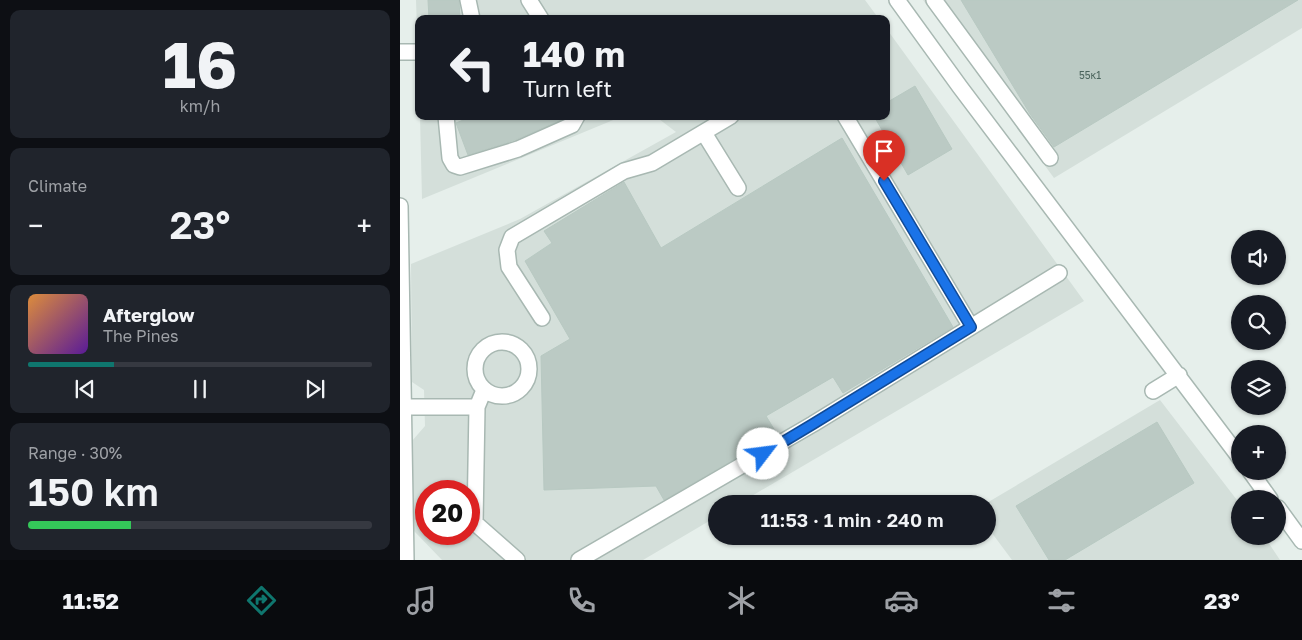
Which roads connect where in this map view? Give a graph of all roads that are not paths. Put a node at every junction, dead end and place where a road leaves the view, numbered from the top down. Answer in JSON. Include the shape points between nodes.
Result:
{"nodes":[{"id":1,"x":468,"y":0,"type":"edge"},
{"id":2,"x":530,"y":0,"type":"edge"},
{"id":3,"x":897,"y":0,"type":"edge"},
{"id":4,"x":934,"y":0,"type":"edge"},
{"id":5,"x":471,"y":15,"type":"edge"},
{"id":6,"x":539,"y":15,"type":"edge"},
{"id":7,"x":400,"y":52,"type":"edge"},
{"id":8,"x":415,"y":52,"type":"edge"},
{"id":9,"x":446,"y":120,"type":"edge"},
{"id":10,"x":575,"y":120,"type":"edge"},
{"id":11,"x":725,"y":120,"type":"edge"},
{"id":12,"x":847,"y":120,"type":"edge"},
{"id":13,"x":704,"y":133,"type":"junction"},
{"id":14,"x":1050,"y":158,"type":"dead end"},
{"id":15,"x":738,"y":188,"type":"dead end"},
{"id":16,"x":400,"y":206,"type":"edge"},
{"id":17,"x":1059,"y":273,"type":"dead end"},
{"id":18,"x":542,"y":318,"type":"dead end"},
{"id":19,"x":971,"y":327,"type":"junction"},
{"id":20,"x":402,"y":361,"type":"edge"},
{"id":21,"x":1179,"y":375,"type":"junction"},
{"id":22,"x":484,"y":390,"type":"dead end"},
{"id":23,"x":1153,"y":391,"type":"dead end"},
{"id":24,"x":404,"y":407,"type":"junction"},
{"id":25,"x":476,"y":407,"type":"junction"},
{"id":26,"x":402,"y":436,"type":"edge"},
{"id":27,"x":1231,"y":446,"type":"edge"},
{"id":28,"x":1286,"y":519,"type":"edge"},
{"id":29,"x":1302,"y":541,"type":"edge"},
{"id":30,"x":406,"y":560,"type":"edge"},
{"id":31,"x":517,"y":560,"type":"edge"},
{"id":32,"x":579,"y":560,"type":"edge"}],
"edges":[{"from":1,"to":5,"type":"street"},
{"from":2,"to":6,"type":"street"},
{"from":3,"to":21,"type":"street"},
{"from":4,"to":14,"type":"street"},
{"from":7,"to":8,"type":"street"},
{"from":9,"to":10,"type":"street","via":[[450,158],[454,166],[460,167],[518,149],[572,126]]},
{"from":11,"to":13,"type":"street"},
{"from":12,"to":19,"type":"street"},
{"from":13,"to":15,"type":"street"},
{"from":13,"to":18,"type":"street","via":[[652,163],[624,171],[512,237],[507,250],[509,267]]},
{"from":16,"to":20,"type":"street"},
{"from":17,"to":19,"type":"street"},
{"from":19,"to":32,"type":"street","via":[[813,424]]},
{"from":20,"to":24,"type":"street"},
{"from":21,"to":23,"type":"street"},
{"from":21,"to":27,"type":"street"},
{"from":22,"to":25,"type":"street"},
{"from":24,"to":25,"type":"street"},
{"from":24,"to":26,"type":"street"},
{"from":25,"to":31,"type":"street","via":[[475,523]]},
{"from":26,"to":30,"type":"street"},
{"from":28,"to":29,"type":"street"}]}
